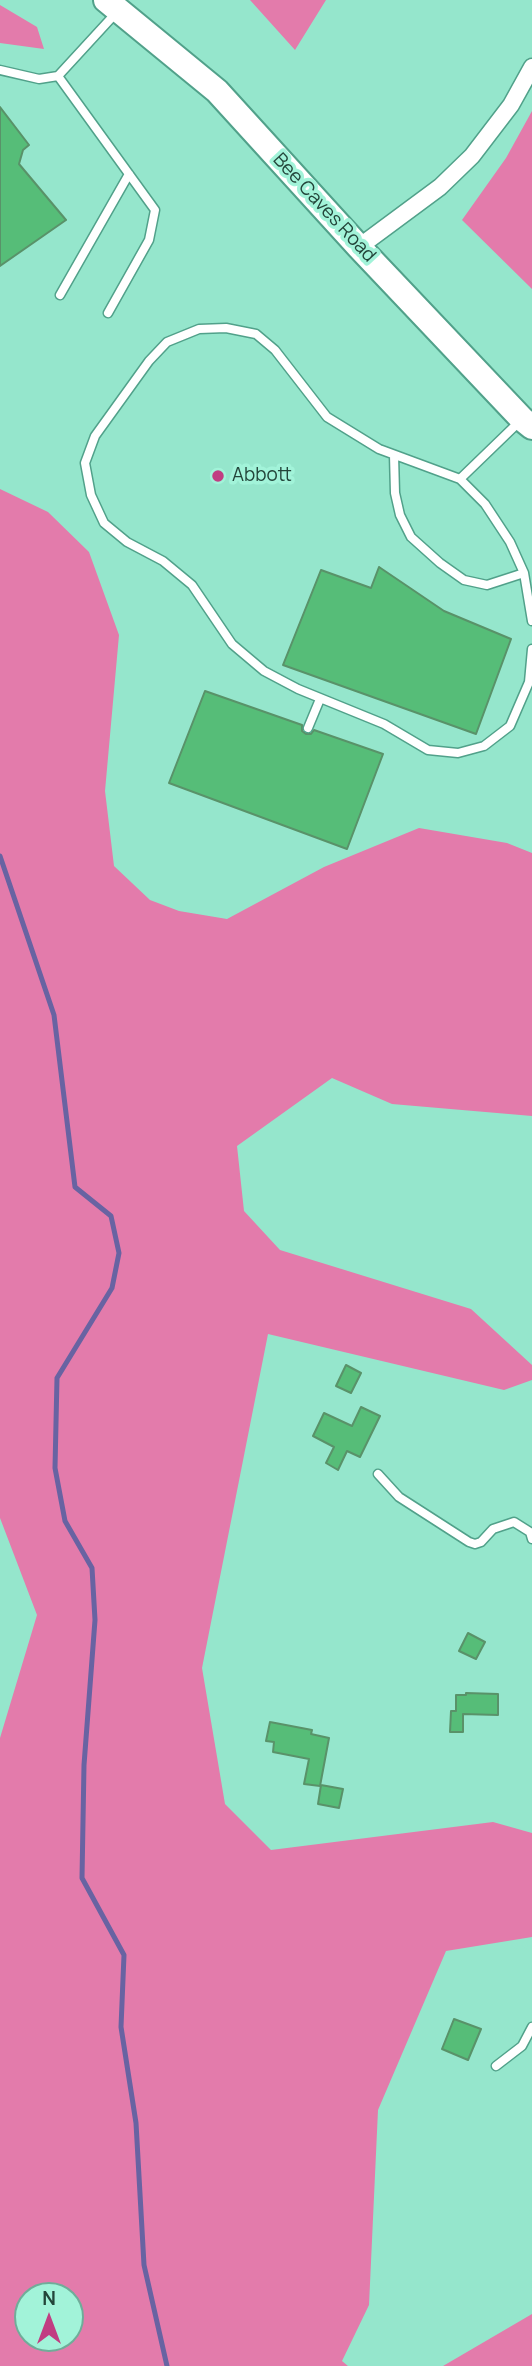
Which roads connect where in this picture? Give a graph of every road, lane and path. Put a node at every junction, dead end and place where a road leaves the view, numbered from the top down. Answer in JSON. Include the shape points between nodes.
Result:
{"nodes":[{"id":1,"x":113,"y":4,"type":"edge"},
{"id":2,"x":532,"y":67,"type":"edge"},
{"id":3,"x":0,"y":70,"type":"edge"},
{"id":4,"x":58,"y":76,"type":"junction"},
{"id":5,"x":129,"y":174,"type":"junction"},
{"id":6,"x":359,"y":247,"type":"junction"},
{"id":7,"x":60,"y":295,"type":"dead end"},
{"id":8,"x":108,"y":313,"type":"dead end"},
{"id":9,"x":527,"y":423,"type":"edge"},
{"id":10,"x":394,"y":455,"type":"junction"},
{"id":11,"x":460,"y":479,"type":"junction"},
{"id":12,"x":524,"y":573,"type":"junction"},
{"id":13,"x":532,"y":621,"type":"edge"},
{"id":14,"x":532,"y":649,"type":"edge"},
{"id":15,"x":320,"y":699,"type":"junction"},
{"id":16,"x":308,"y":728,"type":"dead end"},
{"id":17,"x":378,"y":1474,"type":"dead end"},
{"id":18,"x":532,"y":1539,"type":"edge"},
{"id":19,"x":532,"y":2028,"type":"edge"},
{"id":20,"x":496,"y":2066,"type":"dead end"}],
"edges":[{"from":1,"to":4,"type":"lane"},
{"from":1,"to":6,"type":"main road","name":"Bee Caves Road","via":[[217,91]]},
{"from":2,"to":6,"type":"street","via":[[511,105],[472,156],[440,187]]},
{"from":3,"to":4,"type":"lane","via":[[39,79]]},
{"from":4,"to":5,"type":"lane"},
{"from":5,"to":7,"type":"lane"},
{"from":5,"to":8,"type":"lane","via":[[155,210],[149,240]]},
{"from":6,"to":9,"type":"main road","name":"Bee Caves Road"},
{"from":9,"to":11,"type":"lane"},
{"from":10,"to":11,"type":"lane"},
{"from":10,"to":12,"type":"lane","via":[[400,515],[411,537],[440,564],[464,580],[487,585]]},
{"from":10,"to":15,"type":"lane","via":[[327,417],[275,350],[256,334],[226,328],[199,329],[167,342],[95,436],[85,463],[91,495],[104,523],[192,585],[232,644],[264,671]]},
{"from":11,"to":12,"type":"lane","via":[[492,513]]},
{"from":12,"to":13,"type":"lane"},
{"from":14,"to":15,"type":"lane","via":[[529,682],[510,726],[484,746],[458,753],[428,750],[384,724]]},
{"from":15,"to":16,"type":"lane"},
{"from":17,"to":18,"type":"lane","via":[[399,1497],[469,1542],[481,1542],[493,1529],[514,1522],[530,1532]]},
{"from":19,"to":20,"type":"lane","via":[[522,2046]]}]}
